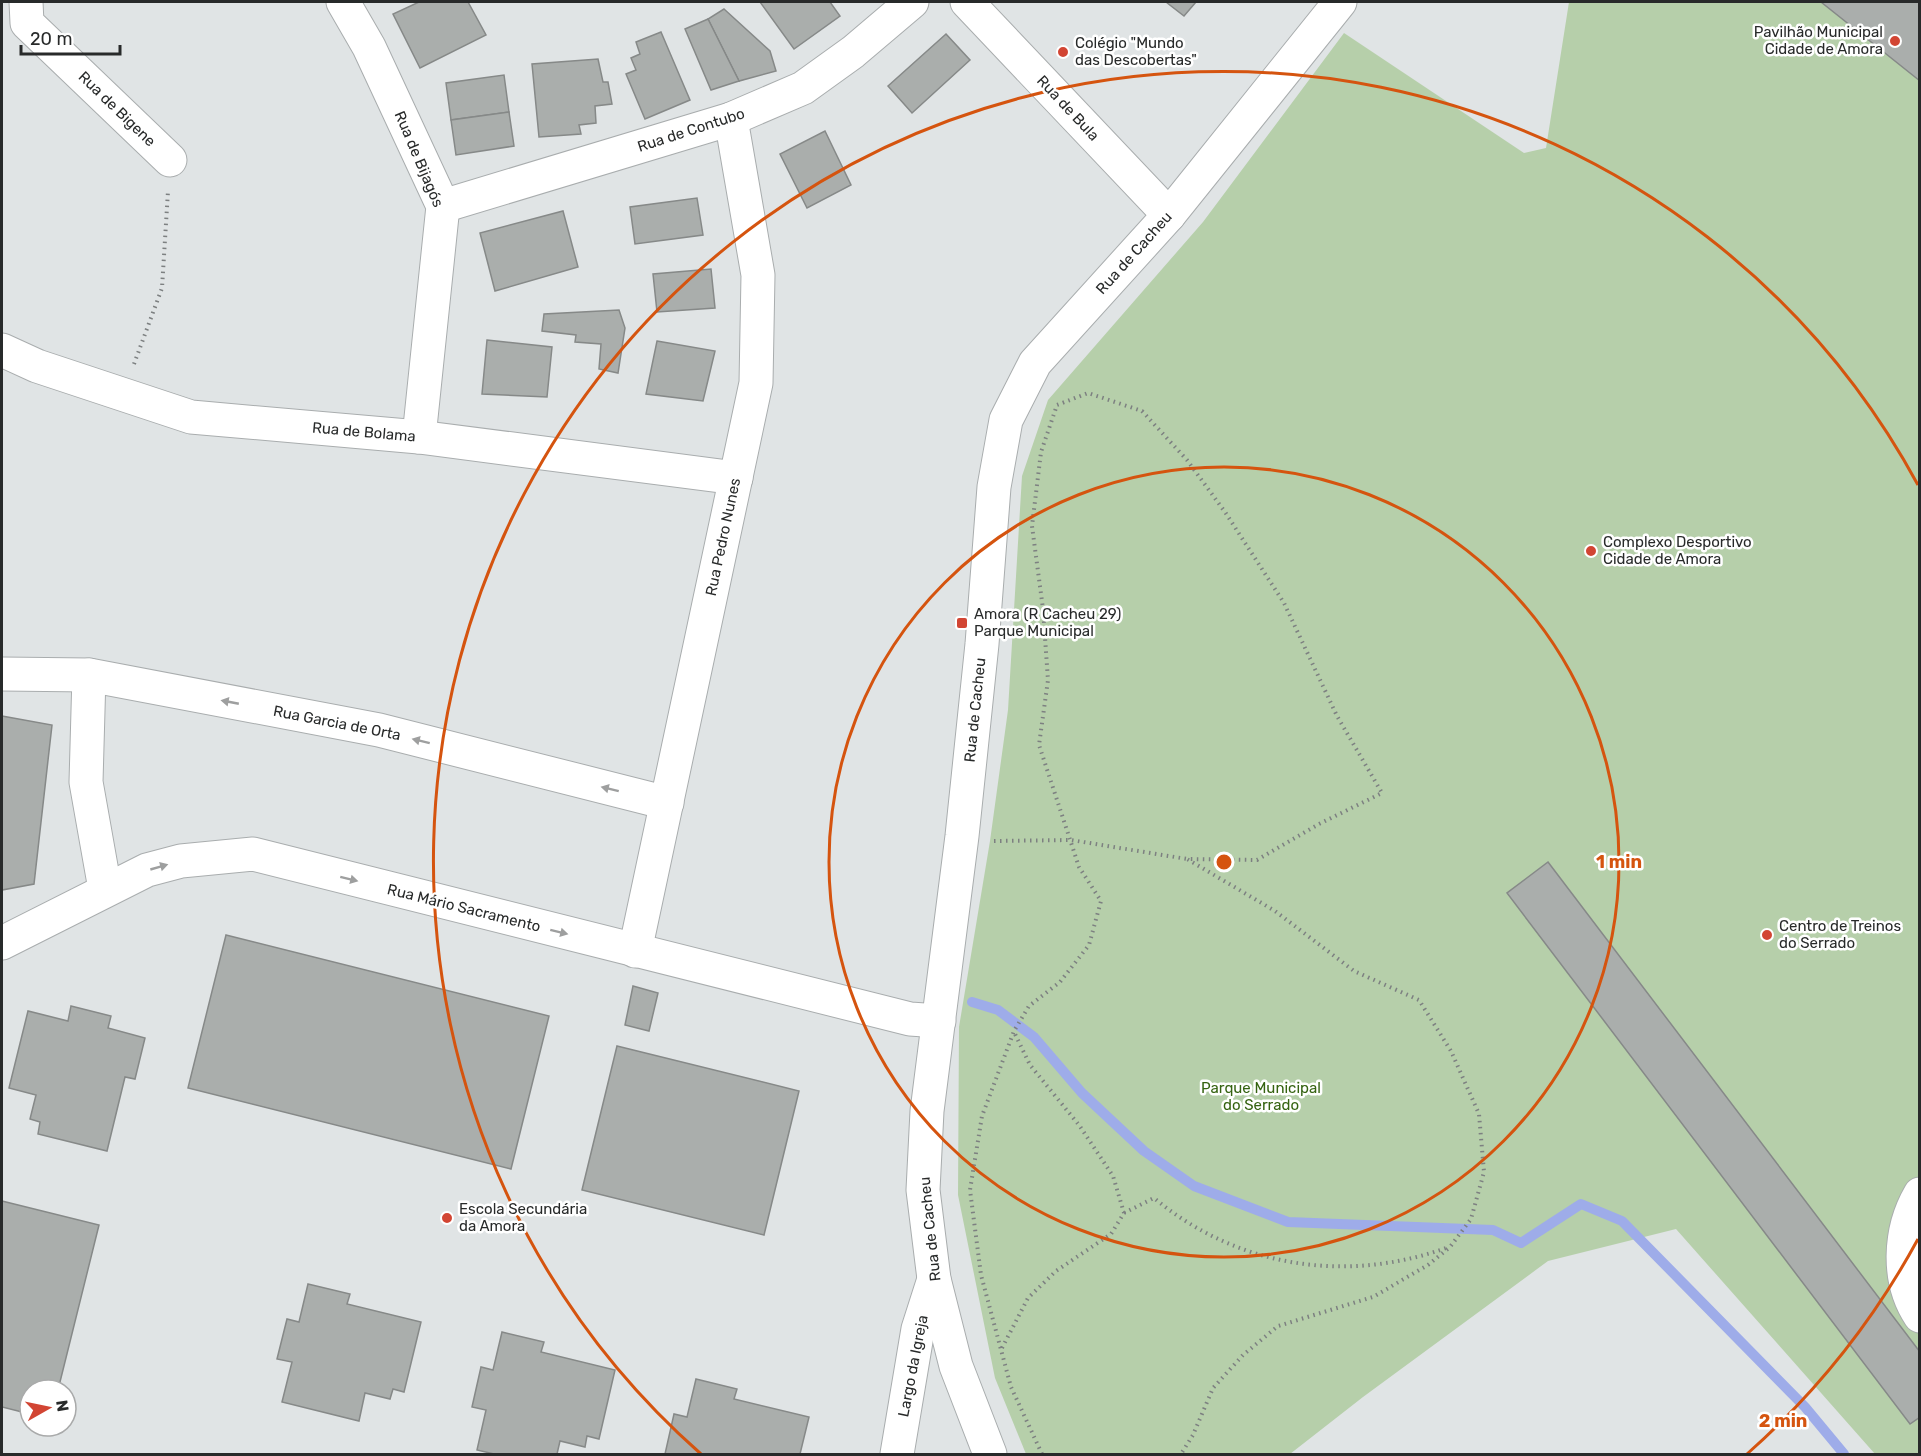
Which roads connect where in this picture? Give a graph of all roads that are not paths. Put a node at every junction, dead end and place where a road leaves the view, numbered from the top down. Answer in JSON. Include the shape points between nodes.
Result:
{"nodes":[{"id":1,"x":26,"y":2,"type":"edge"},
{"id":2,"x":343,"y":2,"type":"edge"},
{"id":3,"x":912,"y":2,"type":"edge"},
{"id":4,"x":967,"y":2,"type":"edge"},
{"id":5,"x":1340,"y":2,"type":"edge"},
{"id":6,"x":731,"y":119,"type":"junction"},
{"id":7,"x":170,"y":160,"type":"road end"},
{"id":8,"x":443,"y":207,"type":"junction"},
{"id":9,"x":1169,"y":215,"type":"junction"},
{"id":10,"x":2,"y":350,"type":"edge"},
{"id":11,"x":419,"y":437,"type":"junction"},
{"id":12,"x":736,"y":478,"type":"junction"},
{"id":13,"x":2,"y":674,"type":"edge"},
{"id":14,"x":90,"y":675,"type":"junction"},
{"id":15,"x":667,"y":803,"type":"junction"},
{"id":16,"x":105,"y":889,"type":"junction"},
{"id":17,"x":2,"y":943,"type":"edge"},
{"id":18,"x":635,"y":951,"type":"junction"},
{"id":19,"x":939,"y":1021,"type":"junction"},
{"id":20,"x":1920,"y":1194,"type":"edge"},
{"id":21,"x":934,"y":1279,"type":"junction"},
{"id":22,"x":1920,"y":1316,"type":"edge"},
{"id":23,"x":897,"y":1455,"type":"edge"},
{"id":24,"x":990,"y":1455,"type":"edge"}],
"edges":[{"from":1,"to":7,"type":"street","name":"Rua de Bigene","via":[[27,23]]},
{"from":2,"to":8,"type":"street","name":"Rua de Bijagós","via":[[369,48]]},
{"from":3,"to":6,"type":"street","name":"Rua de Contubo","via":[[803,88]]},
{"from":4,"to":9,"type":"street","name":"Rua de Bula"},
{"from":5,"to":9,"type":"street","name":"Rua de Cacheu"},
{"from":6,"to":8,"type":"street","name":"Rua de Contubo"},
{"from":6,"to":12,"type":"street","name":"Rua Pedro Nunes","via":[[758,275],[756,383]]},
{"from":8,"to":11,"type":"street","name":"Rua de Bijagós"},
{"from":9,"to":19,"type":"street","name":"Rua de Cacheu","via":[[1035,363],[1006,420],[994,487],[982,644]]},
{"from":10,"to":11,"type":"street","name":"Rua de Bolama","via":[[37,366],[191,417]]},
{"from":11,"to":12,"type":"street","name":"Rua de Bolama"},
{"from":12,"to":15,"type":"street","name":"Rua Pedro Nunes"},
{"from":13,"to":14,"type":"street","name":"Rua Garcia de Orta"},
{"from":15,"to":14,"type":"street","name":"Rua Garcia de Orta","one_way":true,"via":[[379,730]]},
{"from":14,"to":16,"type":"street","via":[[86,782]]},
{"from":15,"to":18,"type":"street","name":"Rua Pedro Nunes"},
{"from":16,"to":17,"type":"street","name":"Rua Mário Sacramento"},
{"from":16,"to":18,"type":"street","name":"Rua Mário Sacramento","one_way":true,"via":[[147,870],[181,861],[253,854]]},
{"from":18,"to":19,"type":"street","name":"Rua Mário Sacramento","via":[[910,1019]]},
{"from":19,"to":21,"type":"street","name":"Rua de Cacheu","via":[[927,1111],[923,1190]]},
{"from":20,"to":22,"type":"street","via":[[1908,1221],[1903,1265],[1907,1289]]},
{"from":21,"to":23,"type":"street","name":"Largo da Igreja","via":[[918,1329]]},
{"from":21,"to":24,"type":"street","name":"Rua de Cacheu","via":[[956,1366]]}]}
